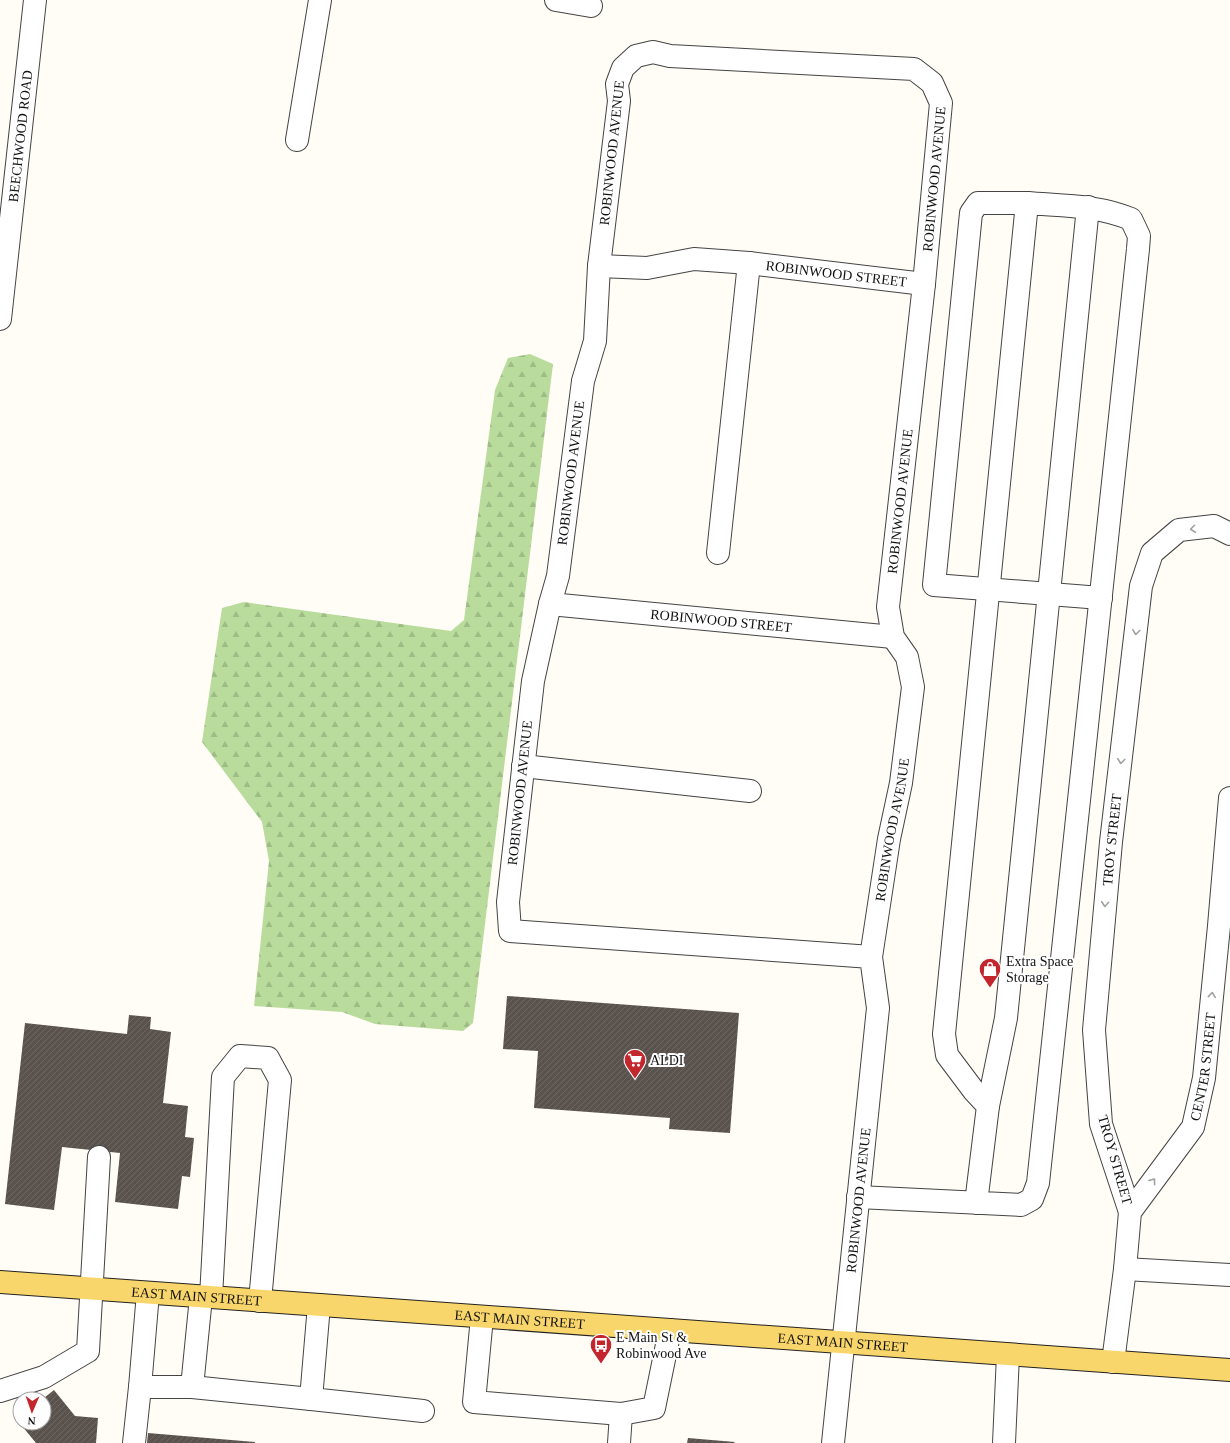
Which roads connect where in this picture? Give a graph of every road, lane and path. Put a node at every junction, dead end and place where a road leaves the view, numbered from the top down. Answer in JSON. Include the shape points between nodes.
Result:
{"nodes":[{"id":1,"x":35,"y":0,"type":"edge"},
{"id":2,"x":320,"y":0,"type":"edge"},
{"id":3,"x":556,"y":0,"type":"edge"},
{"id":4,"x":591,"y":6,"type":"dead end"},
{"id":5,"x":297,"y":140,"type":"dead end"},
{"id":6,"x":1027,"y":203,"type":"junction"},
{"id":7,"x":1088,"y":207,"type":"junction"},
{"id":8,"x":5,"y":236,"type":"edge"},
{"id":9,"x":749,"y":263,"type":"junction"},
{"id":10,"x":599,"y":266,"type":"junction"},
{"id":11,"x":924,"y":284,"type":"junction"},
{"id":12,"x":0,"y":319,"type":"edge"},
{"id":13,"x":1230,"y":534,"type":"edge"},
{"id":14,"x":718,"y":553,"type":"dead end"},
{"id":15,"x":988,"y":589,"type":"junction"},
{"id":16,"x":1050,"y":594,"type":"junction"},
{"id":17,"x":1101,"y":598,"type":"junction"},
{"id":18,"x":550,"y":604,"type":"junction"},
{"id":19,"x":893,"y":637,"type":"junction"},
{"id":20,"x":523,"y":766,"type":"junction"},
{"id":21,"x":750,"y":791,"type":"dead end"},
{"id":22,"x":1230,"y":798,"type":"edge"},
{"id":23,"x":1225,"y":927,"type":"edge"},
{"id":24,"x":871,"y":957,"type":"junction"},
{"id":25,"x":988,"y":1106,"type":"junction"},
{"id":26,"x":99,"y":1157,"type":"dead end"},
{"id":27,"x":858,"y":1197,"type":"junction"},
{"id":28,"x":976,"y":1203,"type":"junction"},
{"id":29,"x":1130,"y":1212,"type":"junction"},
{"id":30,"x":1125,"y":1269,"type":"junction"},
{"id":31,"x":1230,"y":1275,"type":"edge"},
{"id":32,"x":0,"y":1282,"type":"edge"},
{"id":33,"x":90,"y":1288,"type":"junction"},
{"id":34,"x":148,"y":1293,"type":"junction"},
{"id":35,"x":206,"y":1297,"type":"junction"},
{"id":36,"x":260,"y":1301,"type":"junction"},
{"id":37,"x":319,"y":1305,"type":"junction"},
{"id":38,"x":482,"y":1317,"type":"junction"},
{"id":39,"x":670,"y":1330,"type":"junction"},
{"id":40,"x":843,"y":1343,"type":"junction"},
{"id":41,"x":1008,"y":1355,"type":"junction"},
{"id":42,"x":1113,"y":1362,"type":"junction"},
{"id":43,"x":1230,"y":1370,"type":"edge"},
{"id":44,"x":140,"y":1387,"type":"junction"},
{"id":45,"x":192,"y":1387,"type":"junction"},
{"id":46,"x":0,"y":1391,"type":"edge"},
{"id":47,"x":311,"y":1399,"type":"junction"},
{"id":48,"x":423,"y":1411,"type":"dead end"},
{"id":49,"x":621,"y":1414,"type":"junction"},
{"id":50,"x":134,"y":1443,"type":"edge"},
{"id":51,"x":619,"y":1443,"type":"edge"},
{"id":52,"x":833,"y":1443,"type":"edge"},
{"id":53,"x":1004,"y":1443,"type":"edge"}],
"edges":[{"from":1,"to":8,"type":"street","name":"BEECHWOOD ROAD"},
{"from":2,"to":5,"type":"street"},
{"from":3,"to":4,"type":"street"},
{"from":6,"to":7,"type":"street"},
{"from":6,"to":15,"type":"street"},
{"from":6,"to":15,"type":"street","via":[[978,203],[971,213],[934,585]]},
{"from":7,"to":16,"type":"street"},
{"from":7,"to":17,"type":"street","via":[[1132,219],[1138,236]]},
{"from":8,"to":12,"type":"street","name":"BEECHWOOD ROAD"},
{"from":9,"to":10,"type":"street","name":"ROBINWOOD STREET","via":[[694,259],[647,268]]},
{"from":9,"to":11,"type":"street","name":"ROBINWOOD STREET"},
{"from":9,"to":14,"type":"street","name":"ROBINWOOD STREET"},
{"from":10,"to":11,"type":"street","name":"ROBINWOOD AVENUE","via":[[619,101],[617,84],[623,68],[636,56],[653,52],[670,56],[914,69],[932,82],[941,103]]},
{"from":10,"to":18,"type":"street","name":"ROBINWOOD AVENUE","via":[[595,341],[583,381],[558,576]]},
{"from":11,"to":19,"type":"street","name":"ROBINWOOD AVENUE","via":[[888,607]]},
{"from":13,"to":29,"type":"street","name":"TROY STREET","one_way":true,"via":[[1214,526],[1179,530],[1152,553],[1141,586],[1111,842],[1094,1030],[1101,1124]]},
{"from":15,"to":16,"type":"street"},
{"from":15,"to":25,"type":"street","via":[[944,1034],[946,1055]]},
{"from":16,"to":17,"type":"street"},
{"from":16,"to":25,"type":"street","via":[[1006,1018]]},
{"from":17,"to":28,"type":"street","via":[[1038,1183],[1032,1199],[1021,1205]]},
{"from":18,"to":19,"type":"street","name":"ROBINWOOD STREET"},
{"from":18,"to":20,"type":"street","name":"ROBINWOOD AVENUE","via":[[533,681]]},
{"from":19,"to":24,"type":"street","name":"ROBINWOOD AVENUE","via":[[907,657],[913,687],[901,783],[889,839]]},
{"from":20,"to":21,"type":"street"},
{"from":20,"to":24,"type":"street","name":"ROBINWOOD AVENUE","via":[[508,902],[510,931]]},
{"from":22,"to":23,"type":"street","name":"CENTER STREET"},
{"from":29,"to":23,"type":"street","name":"CENTER STREET","one_way":true,"via":[[1193,1127],[1204,1078]]},
{"from":24,"to":27,"type":"street","name":"ROBINWOOD AVENUE","via":[[878,1008]]},
{"from":25,"to":28,"type":"street"},
{"from":26,"to":33,"type":"street"},
{"from":27,"to":28,"type":"street"},
{"from":27,"to":40,"type":"street","name":"ROBINWOOD AVENUE"},
{"from":29,"to":30,"type":"street"},
{"from":30,"to":31,"type":"street"},
{"from":30,"to":42,"type":"street"},
{"from":32,"to":33,"type":"main road","name":"EAST MAIN STREET"},
{"from":33,"to":34,"type":"main road","name":"EAST MAIN STREET"},
{"from":33,"to":46,"type":"street","via":[[88,1351],[44,1377]]},
{"from":34,"to":35,"type":"main road","name":"EAST MAIN STREET"},
{"from":34,"to":44,"type":"street"},
{"from":35,"to":36,"type":"main road","name":"EAST MAIN STREET"},
{"from":35,"to":36,"type":"street","via":[[223,1077],[240,1056],[268,1058],[280,1080]]},
{"from":35,"to":45,"type":"street"},
{"from":36,"to":37,"type":"main road","name":"EAST MAIN STREET"},
{"from":37,"to":38,"type":"main road","name":"EAST MAIN STREET"},
{"from":37,"to":47,"type":"street"},
{"from":38,"to":39,"type":"main road","name":"EAST MAIN STREET"},
{"from":38,"to":49,"type":"street","via":[[474,1402]]},
{"from":39,"to":40,"type":"main road","name":"EAST MAIN STREET"},
{"from":39,"to":49,"type":"street","via":[[654,1408]]},
{"from":40,"to":41,"type":"main road","name":"EAST MAIN STREET"},
{"from":40,"to":52,"type":"street","name":"ROBINWOOD AVENUE"},
{"from":41,"to":42,"type":"main road","name":"EAST MAIN STREET"},
{"from":41,"to":53,"type":"street"},
{"from":42,"to":43,"type":"main road","name":"EAST MAIN STREET"},
{"from":44,"to":45,"type":"street"},
{"from":44,"to":50,"type":"street"},
{"from":45,"to":47,"type":"street"},
{"from":47,"to":48,"type":"street"},
{"from":49,"to":51,"type":"street"}]}
